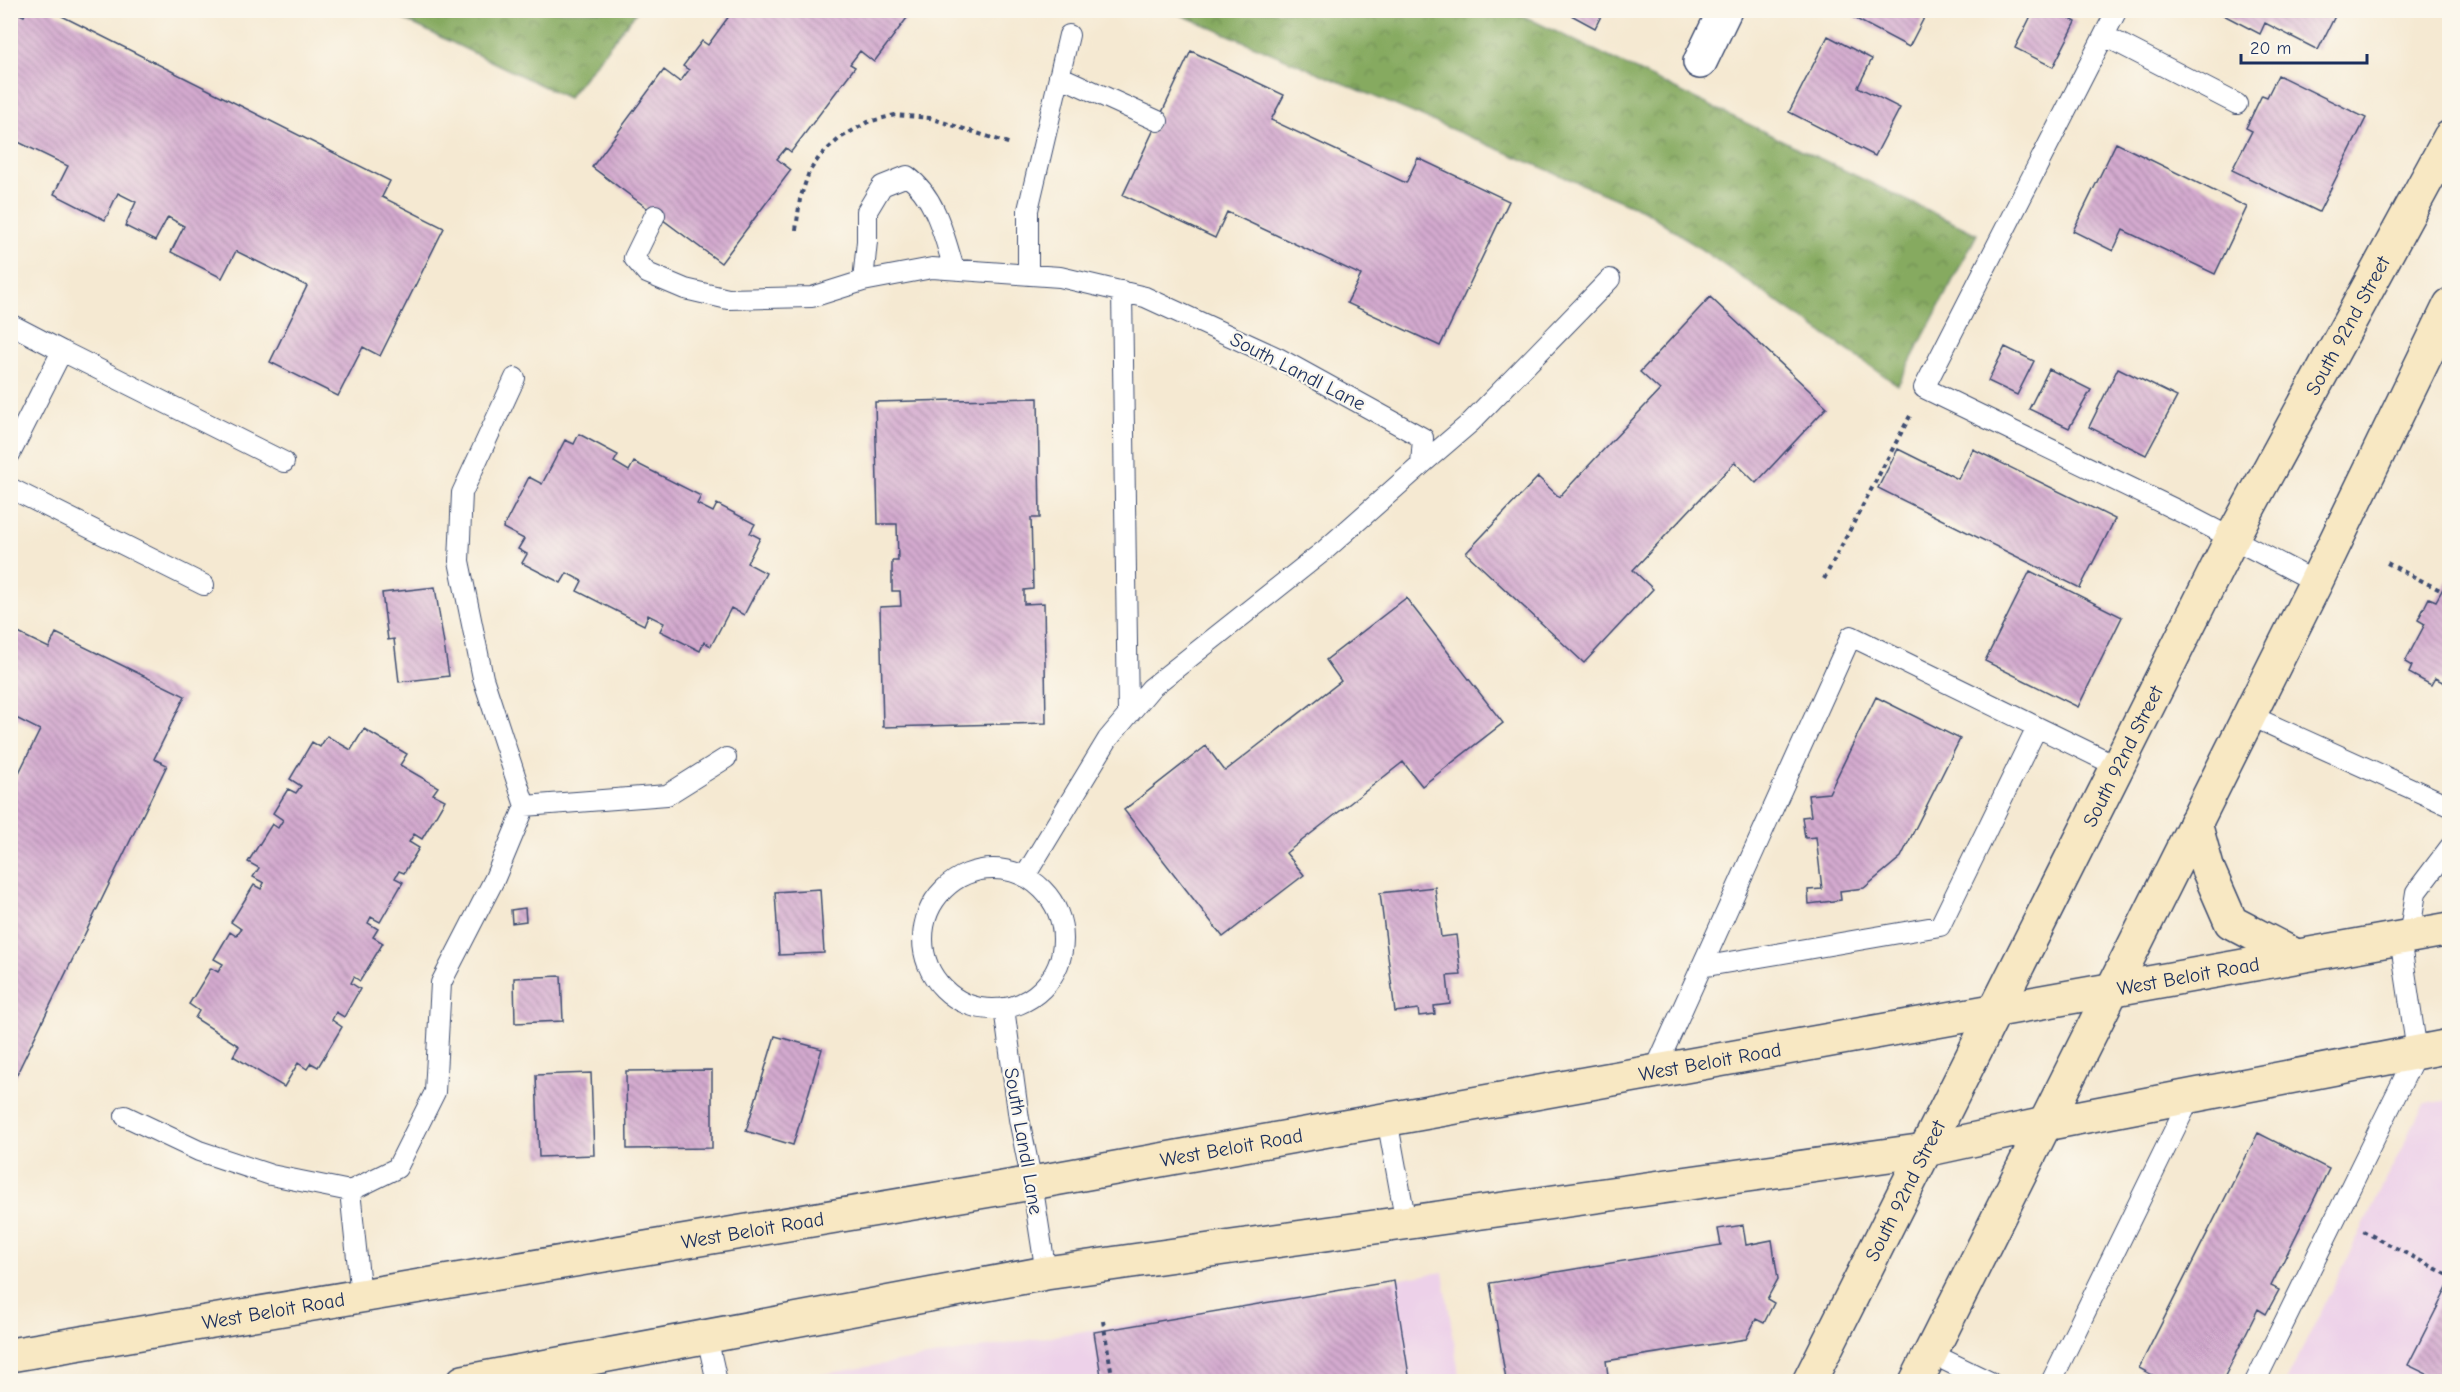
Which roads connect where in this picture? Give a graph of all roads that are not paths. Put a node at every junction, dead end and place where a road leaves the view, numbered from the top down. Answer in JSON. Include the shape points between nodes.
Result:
{"nodes":[{"id":1,"x":1725,"y":10,"type":"edge"},
{"id":2,"x":2117,"y":10,"type":"edge"},
{"id":3,"x":1069,"y":35,"type":"dead end"},
{"id":4,"x":2105,"y":36,"type":"junction"},
{"id":5,"x":1700,"y":62,"type":"dead end"},
{"id":6,"x":1059,"y":76,"type":"junction"},
{"id":7,"x":2237,"y":104,"type":"dead end"},
{"id":8,"x":1158,"y":121,"type":"dead end"},
{"id":9,"x":2450,"y":137,"type":"edge"},
{"id":10,"x":656,"y":215,"type":"dead end"},
{"id":11,"x":954,"y":269,"type":"junction"},
{"id":12,"x":1028,"y":274,"type":"junction"},
{"id":13,"x":1610,"y":279,"type":"dead end"},
{"id":14,"x":863,"y":282,"type":"junction"},
{"id":15,"x":1122,"y":291,"type":"junction"},
{"id":16,"x":2450,"y":305,"type":"edge"},
{"id":17,"x":10,"y":324,"type":"edge"},
{"id":18,"x":62,"y":351,"type":"junction"},
{"id":19,"x":515,"y":378,"type":"dead end"},
{"id":20,"x":10,"y":454,"type":"edge"},
{"id":21,"x":284,"y":462,"type":"dead end"},
{"id":22,"x":1421,"y":465,"type":"junction"},
{"id":23,"x":10,"y":488,"type":"edge"},
{"id":24,"x":2232,"y":538,"type":"junction"},
{"id":25,"x":2316,"y":582,"type":"junction"},
{"id":26,"x":204,"y":585,"type":"dead end"},
{"id":27,"x":1128,"y":714,"type":"junction"},
{"id":28,"x":2249,"y":716,"type":"junction"},
{"id":29,"x":2037,"y":727,"type":"junction"},
{"id":30,"x":726,"y":758,"type":"dead end"},
{"id":31,"x":2117,"y":766,"type":"junction"},
{"id":32,"x":2450,"y":806,"type":"edge"},
{"id":33,"x":525,"y":807,"type":"junction"},
{"id":34,"x":2195,"y":823,"type":"junction"},
{"id":35,"x":2450,"y":848,"type":"edge"},
{"id":36,"x":1025,"y":876,"type":"junction"},
{"id":37,"x":2450,"y":929,"type":"edge"},
{"id":38,"x":2405,"y":937,"type":"junction"},
{"id":39,"x":2296,"y":956,"type":"junction"},
{"id":40,"x":1701,"y":967,"type":"junction"},
{"id":41,"x":2111,"y":989,"type":"junction"},
{"id":42,"x":1004,"y":1008,"type":"junction"},
{"id":43,"x":1993,"y":1011,"type":"junction"},
{"id":44,"x":2450,"y":1046,"type":"edge"},
{"id":45,"x":2417,"y":1052,"type":"junction"},
{"id":46,"x":1654,"y":1072,"type":"junction"},
{"id":47,"x":2191,"y":1096,"type":"junction"},
{"id":48,"x":125,"y":1116,"type":"dead end"},
{"id":49,"x":1387,"y":1119,"type":"junction"},
{"id":50,"x":2045,"y":1124,"type":"junction"},
{"id":51,"x":1925,"y":1150,"type":"junction"},
{"id":52,"x":1032,"y":1183,"type":"junction"},
{"id":53,"x":350,"y":1191,"type":"junction"},
{"id":54,"x":1406,"y":1223,"type":"junction"},
{"id":55,"x":1046,"y":1273,"type":"junction"},
{"id":56,"x":361,"y":1296,"type":"junction"},
{"id":57,"x":706,"y":1337,"type":"junction"},
{"id":58,"x":1930,"y":1353,"type":"junction"},
{"id":59,"x":10,"y":1355,"type":"edge"},
{"id":60,"x":463,"y":1382,"type":"edge"},
{"id":61,"x":717,"y":1382,"type":"edge"},
{"id":62,"x":1809,"y":1382,"type":"edge"},
{"id":63,"x":1916,"y":1382,"type":"edge"},
{"id":64,"x":1990,"y":1382,"type":"edge"},
{"id":65,"x":2051,"y":1382,"type":"edge"},
{"id":66,"x":2255,"y":1382,"type":"edge"}],
"edges":[{"from":1,"to":5,"type":"street"},
{"from":2,"to":4,"type":"lane"},
{"from":3,"to":6,"type":"lane"},
{"from":4,"to":7,"type":"lane"},
{"from":4,"to":24,"type":"lane","via":[[1924,388]]},
{"from":6,"to":8,"type":"lane"},
{"from":6,"to":12,"type":"lane","via":[[1028,210]]},
{"from":9,"to":24,"type":"main road","name":"South 92nd Street"},
{"from":10,"to":14,"type":"lane","name":"South Landl Lane","via":[[634,258],[647,273],[685,289],[728,299],[763,299],[812,297]]},
{"from":11,"to":12,"type":"lane","name":"South Landl Lane"},
{"from":11,"to":14,"type":"lane","name":"South Landl Lane","via":[[932,268]]},
{"from":11,"to":14,"type":"lane","via":[[939,220],[921,186],[907,176],[882,186],[867,211]]},
{"from":12,"to":15,"type":"lane","name":"South Landl Lane"},
{"from":13,"to":22,"type":"lane","via":[[1470,423]]},
{"from":15,"to":22,"type":"lane","name":"South Landl Lane","via":[[1145,297],[1278,358],[1423,438]]},
{"from":15,"to":27,"type":"lane"},
{"from":16,"to":25,"type":"main road"},
{"from":17,"to":18,"type":"lane"},
{"from":18,"to":20,"type":"lane"},
{"from":18,"to":21,"type":"lane"},
{"from":19,"to":33,"type":"lane","via":[[462,493],[459,561],[483,678]]},
{"from":22,"to":27,"type":"lane","via":[[1325,550],[1150,687]]},
{"from":23,"to":26,"type":"lane"},
{"from":24,"to":25,"type":"lane"},
{"from":24,"to":31,"type":"main road","name":"South 92nd Street"},
{"from":25,"to":28,"type":"main road"},
{"from":27,"to":36,"type":"lane","via":[[1108,739]]},
{"from":28,"to":32,"type":"lane"},
{"from":28,"to":34,"type":"main road"},
{"from":29,"to":31,"type":"lane"},
{"from":29,"to":40,"type":"lane","via":[[1941,926]]},
{"from":29,"to":40,"type":"lane","via":[[1851,636]]},
{"from":30,"to":33,"type":"lane","via":[[667,795]]},
{"from":31,"to":43,"type":"main road","name":"South 92nd Street"},
{"from":33,"to":53,"type":"lane","via":[[495,878],[441,983],[435,1092],[397,1168]]},
{"from":34,"to":39,"type":"main road","via":[[2207,867],[2231,922]]},
{"from":34,"to":41,"type":"main road"},
{"from":35,"to":38,"type":"lane","via":[[2416,892]]},
{"from":36,"to":42,"type":"lane","via":[[1043,889],[1056,907],[1063,927],[1063,950],[1056,970],[1043,988],[1025,1001]]},
{"from":36,"to":42,"type":"lane","via":[[1002,869],[978,870],[956,879],[938,895],[927,916],[923,939],[927,963],[939,984],[958,999],[980,1008]]},
{"from":37,"to":38,"type":"main road","name":"West Beloit Road"},
{"from":38,"to":39,"type":"main road","name":"West Beloit Road"},
{"from":38,"to":45,"type":"lane"},
{"from":39,"to":41,"type":"main road","name":"West Beloit Road"},
{"from":40,"to":46,"type":"lane"},
{"from":41,"to":43,"type":"main road","name":"West Beloit Road"},
{"from":41,"to":50,"type":"main road"},
{"from":42,"to":52,"type":"lane","name":"South Landl Lane","via":[[1018,1119]]},
{"from":43,"to":46,"type":"main road","name":"West Beloit Road"},
{"from":43,"to":51,"type":"main road","name":"South 92nd Street"},
{"from":44,"to":45,"type":"main road"},
{"from":45,"to":47,"type":"main road"},
{"from":45,"to":66,"type":"lane"},
{"from":46,"to":49,"type":"main road","name":"West Beloit Road"},
{"from":47,"to":50,"type":"main road"},
{"from":47,"to":65,"type":"lane"},
{"from":48,"to":53,"type":"lane","via":[[209,1155],[271,1175]]},
{"from":49,"to":52,"type":"main road","name":"West Beloit Road"},
{"from":49,"to":54,"type":"lane"},
{"from":50,"to":51,"type":"main road"},
{"from":50,"to":58,"type":"main road"},
{"from":51,"to":54,"type":"main road"},
{"from":51,"to":62,"type":"main road","name":"South 92nd Street"},
{"from":52,"to":55,"type":"lane","name":"South Landl Lane"},
{"from":52,"to":56,"type":"main road","name":"West Beloit Road"},
{"from":53,"to":56,"type":"lane"},
{"from":54,"to":55,"type":"main road"},
{"from":55,"to":57,"type":"main road"},
{"from":56,"to":59,"type":"main road","name":"West Beloit Road"},
{"from":57,"to":60,"type":"main road"},
{"from":57,"to":61,"type":"lane"},
{"from":58,"to":63,"type":"main road"},
{"from":58,"to":64,"type":"lane"}]}
